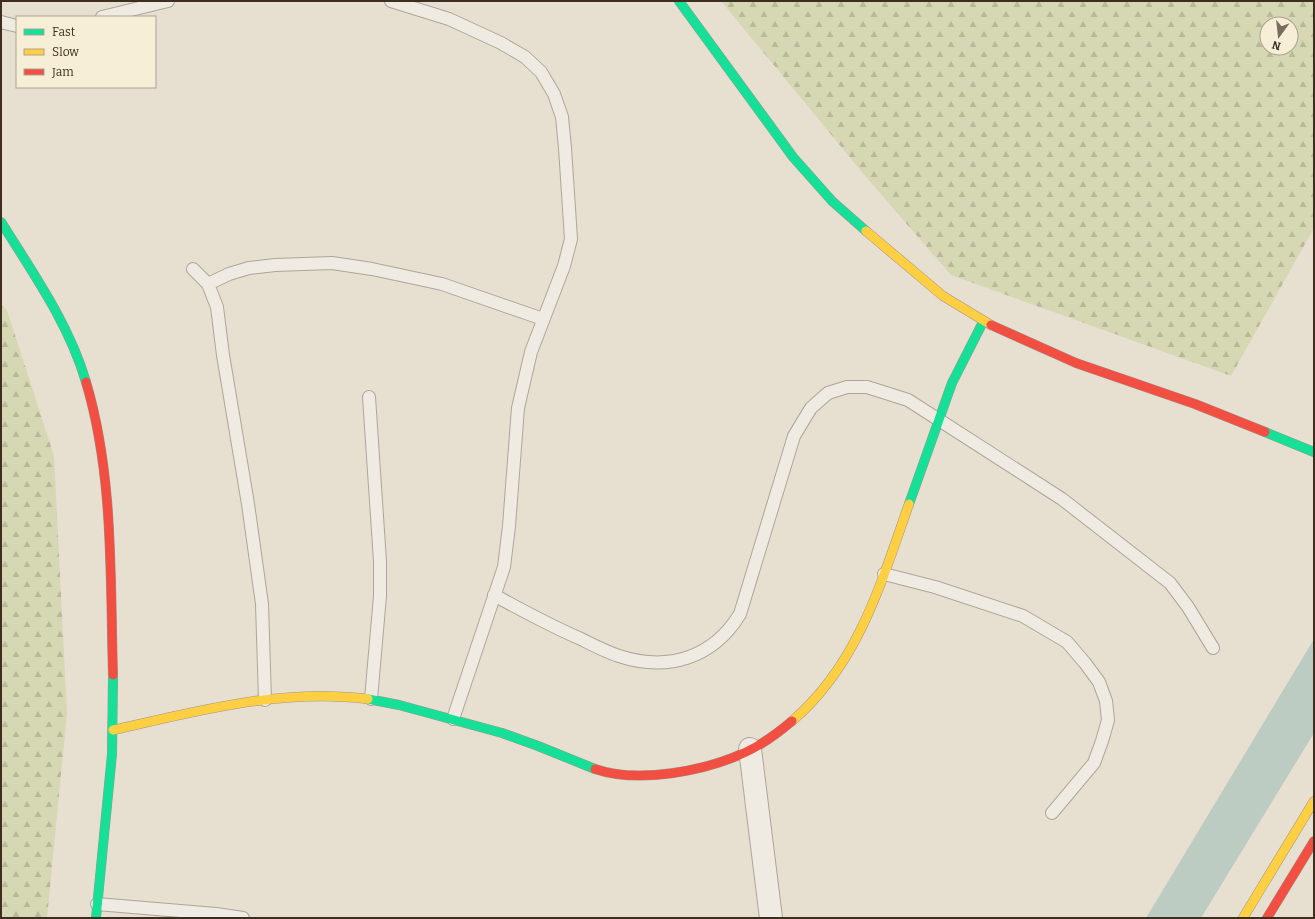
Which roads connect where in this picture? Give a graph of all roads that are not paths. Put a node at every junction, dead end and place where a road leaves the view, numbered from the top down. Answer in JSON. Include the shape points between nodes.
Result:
{"nodes":[{"id":1,"x":168,"y":1,"type":"edge"},
{"id":2,"x":391,"y":1,"type":"edge"},
{"id":3,"x":679,"y":1,"type":"edge"},
{"id":4,"x":106,"y":16,"type":"edge"},
{"id":5,"x":1,"y":22,"type":"edge"},
{"id":6,"x":16,"y":26,"type":"edge"},
{"id":7,"x":1,"y":222,"type":"edge"},
{"id":8,"x":193,"y":269,"type":"dead end"},
{"id":9,"x":208,"y":284,"type":"junction"},
{"id":10,"x":543,"y":319,"type":"junction"},
{"id":11,"x":983,"y":322,"type":"junction"},
{"id":12,"x":369,"y":397,"type":"dead end"},
{"id":13,"x":940,"y":420,"type":"junction"},
{"id":14,"x":1314,"y":452,"type":"edge"},
{"id":15,"x":884,"y":574,"type":"junction"},
{"id":16,"x":494,"y":595,"type":"junction"},
{"id":17,"x":1213,"y":648,"type":"dead end"},
{"id":18,"x":371,"y":699,"type":"junction"},
{"id":19,"x":265,"y":700,"type":"junction"},
{"id":20,"x":453,"y":719,"type":"junction"},
{"id":21,"x":113,"y":730,"type":"junction"},
{"id":22,"x":750,"y":749,"type":"junction"},
{"id":23,"x":1314,"y":801,"type":"edge"},
{"id":24,"x":1052,"y":813,"type":"dead end"},
{"id":25,"x":1314,"y":840,"type":"edge"},
{"id":26,"x":97,"y":904,"type":"junction"},
{"id":27,"x":96,"y":918,"type":"edge"},
{"id":28,"x":243,"y":918,"type":"edge"},
{"id":29,"x":771,"y":918,"type":"edge"},
{"id":30,"x":1243,"y":918,"type":"edge"},
{"id":31,"x":1267,"y":918,"type":"edge"}],
"edges":[{"from":1,"to":4,"type":"lane"},
{"from":2,"to":10,"type":"lane","via":[[449,19],[501,43],[525,57],[541,72],[554,94],[562,116],[571,239],[564,266]]},
{"from":3,"to":11,"type":"street","via":[[793,157],[832,201],[943,296]]},
{"from":5,"to":6,"type":"lane"},
{"from":7,"to":21,"type":"street","via":[[68,335],[96,413],[109,514]]},
{"from":8,"to":9,"type":"lane"},
{"from":9,"to":10,"type":"lane","via":[[249,268],[332,264],[372,269],[442,284]]},
{"from":9,"to":19,"type":"lane","via":[[217,307],[262,604]]},
{"from":10,"to":16,"type":"lane","via":[[531,352],[518,408],[504,567]]},
{"from":11,"to":13,"type":"street","via":[[952,383]]},
{"from":11,"to":14,"type":"street","via":[[1076,363],[1196,404]]},
{"from":12,"to":18,"type":"lane","via":[[380,561],[380,596]]},
{"from":13,"to":15,"type":"street"},
{"from":13,"to":16,"type":"lane","via":[[908,400],[867,387],[847,387],[828,393],[811,408],[794,436],[740,614],[719,641],[690,658],[650,662],[620,656],[550,625]]},
{"from":13,"to":17,"type":"lane","via":[[1062,499],[1170,583]]},
{"from":15,"to":22,"type":"street","via":[[860,634],[832,678],[810,704],[762,743]]},
{"from":15,"to":24,"type":"lane","via":[[935,586],[1023,616],[1067,642],[1099,682],[1106,700],[1108,720],[1102,741],[1094,763]]},
{"from":16,"to":20,"type":"lane"},
{"from":18,"to":19,"type":"street","via":[[303,696]]},
{"from":18,"to":20,"type":"street"},
{"from":19,"to":21,"type":"street","via":[[241,702]]},
{"from":20,"to":22,"type":"street","via":[[529,742],[590,768],[639,777],[668,774],[731,758]]},
{"from":21,"to":26,"type":"street"},
{"from":22,"to":29,"type":"street"},
{"from":23,"to":30,"type":"street"},
{"from":25,"to":31,"type":"street"},
{"from":26,"to":27,"type":"street"},
{"from":26,"to":28,"type":"lane"}]}
